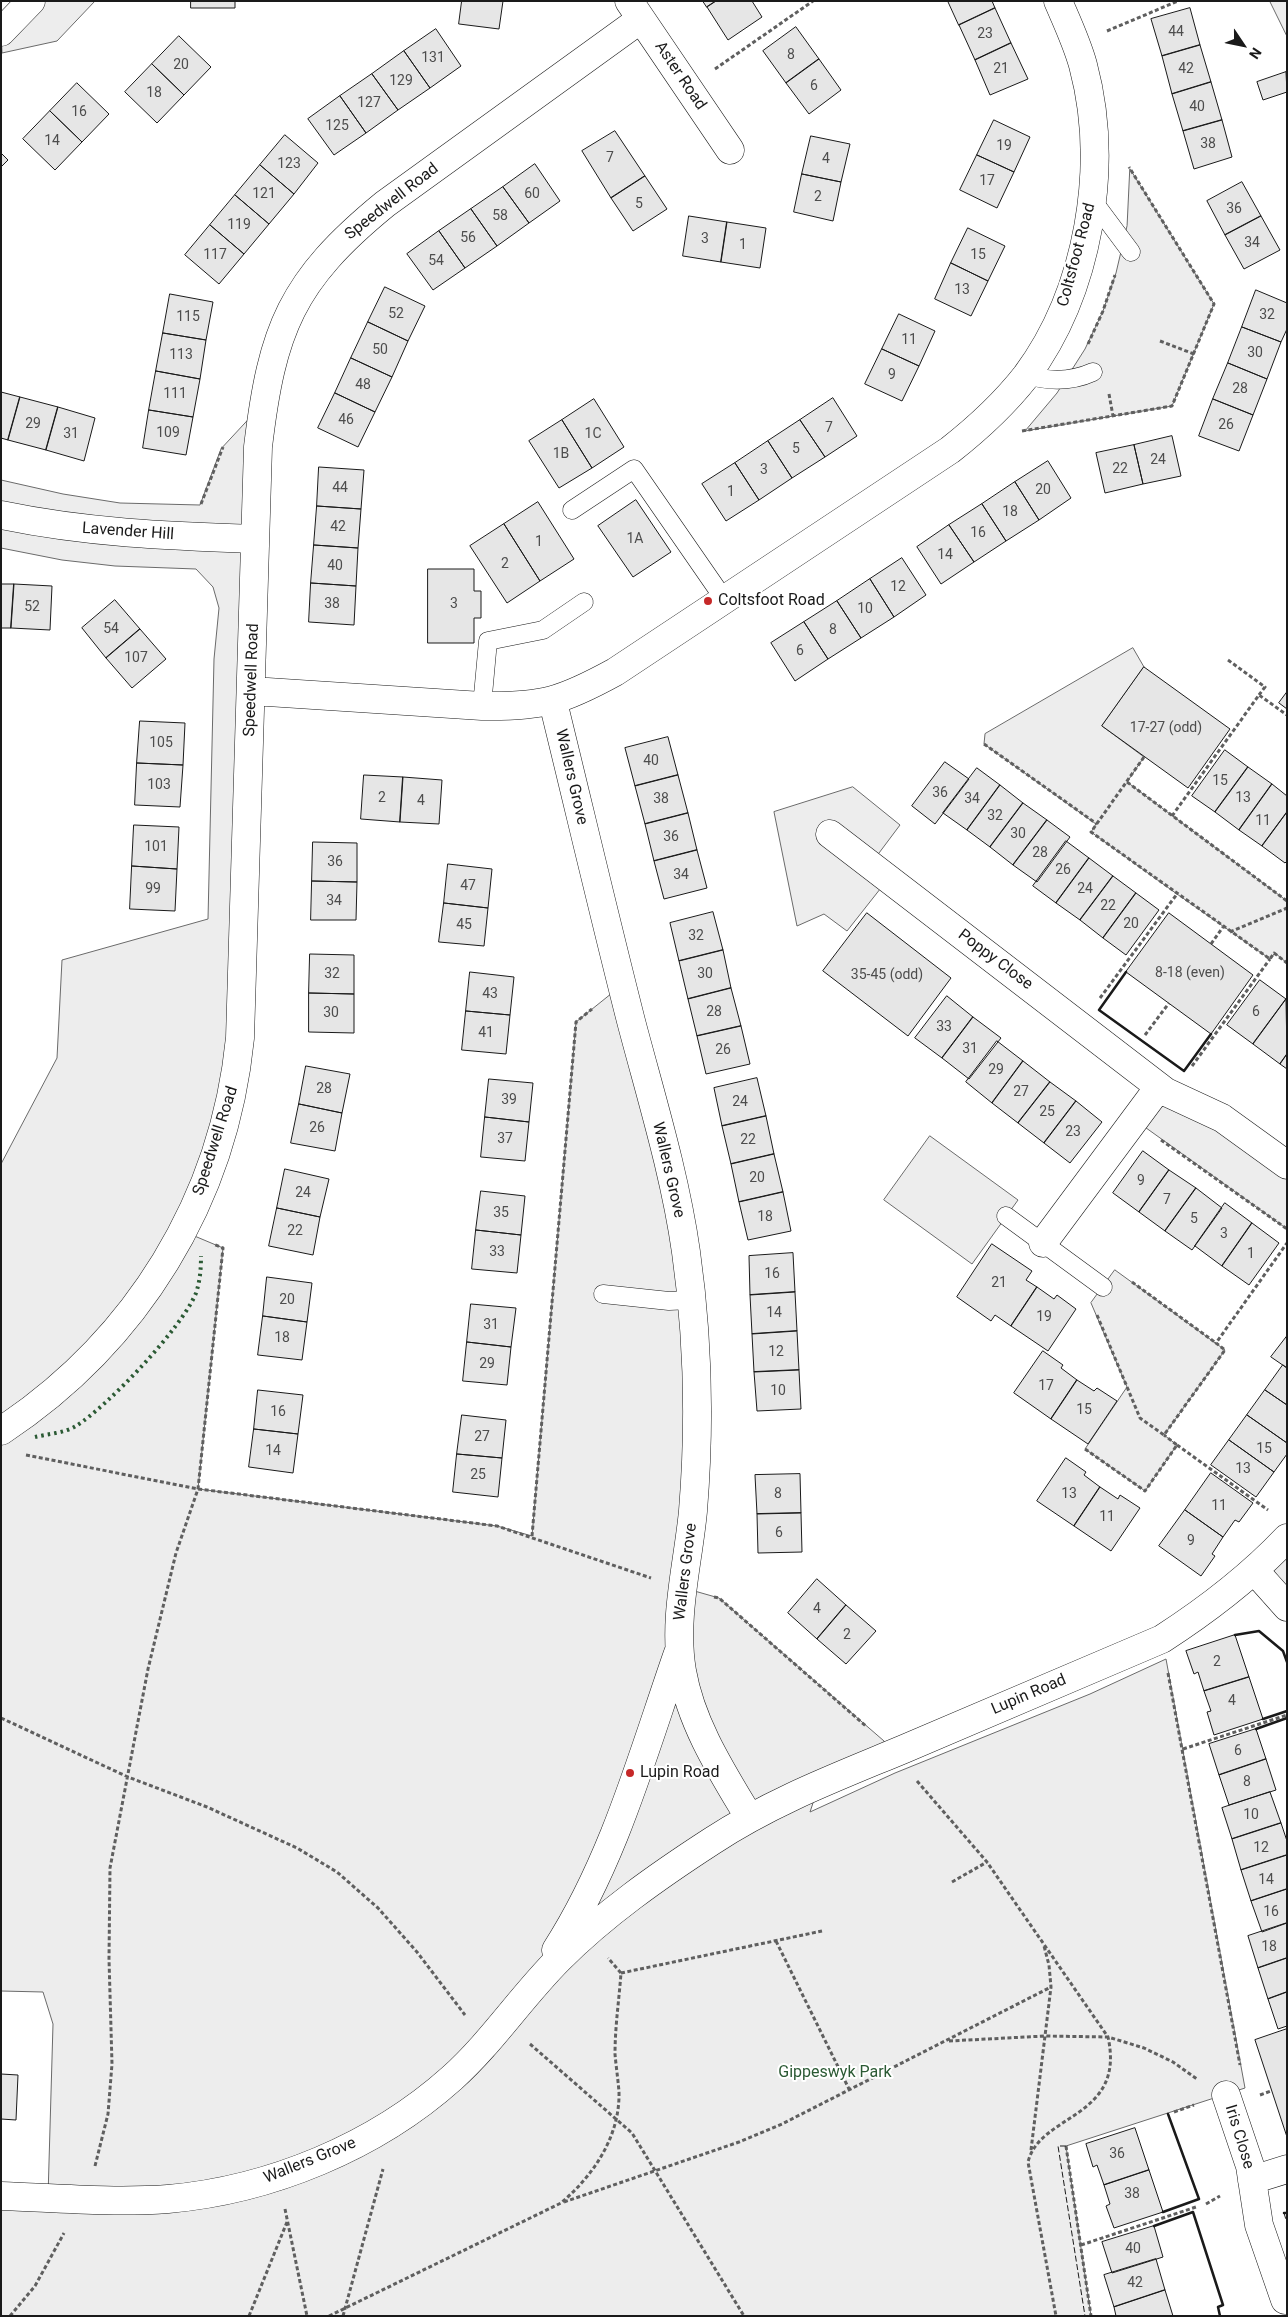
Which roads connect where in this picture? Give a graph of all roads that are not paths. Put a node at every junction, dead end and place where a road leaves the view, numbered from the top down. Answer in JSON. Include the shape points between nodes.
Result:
{"nodes":[{"id":1,"x":31,"y":1,"type":"edge"},
{"id":2,"x":1058,"y":1,"type":"edge"},
{"id":3,"x":635,"y":10,"type":"edge"},
{"id":4,"x":1,"y":32,"type":"edge"},
{"id":5,"x":730,"y":150,"type":"dead end"},
{"id":6,"x":1093,"y":201,"type":"junction"},
{"id":7,"x":1131,"y":252,"type":"dead end"},
{"id":8,"x":1093,"y":372,"type":"dead end"},
{"id":9,"x":1026,"y":375,"type":"junction"},
{"id":10,"x":572,"y":510,"type":"dead end"},
{"id":11,"x":1,"y":515,"type":"edge"},
{"id":12,"x":255,"y":538,"type":"junction"},
{"id":13,"x":724,"y":599,"type":"junction"},
{"id":14,"x":584,"y":602,"type":"dead end"},
{"id":15,"x":252,"y":691,"type":"junction"},
{"id":16,"x":553,"y":702,"type":"junction"},
{"id":17,"x":482,"y":706,"type":"junction"},
{"id":18,"x":830,"y":834,"type":"dead end"},
{"id":19,"x":1163,"y":1089,"type":"junction"},
{"id":20,"x":1287,"y":1165,"type":"edge"},
{"id":21,"x":1006,"y":1216,"type":"dead end"},
{"id":22,"x":1043,"y":1243,"type":"junction"},
{"id":23,"x":1103,"y":1287,"type":"dead end"},
{"id":24,"x":603,"y":1294,"type":"dead end"},
{"id":25,"x":691,"y":1300,"type":"junction"},
{"id":26,"x":1,"y":1431,"type":"edge"},
{"id":27,"x":1287,"y":1538,"type":"edge"},
{"id":28,"x":1254,"y":1570,"type":"junction"},
{"id":29,"x":1287,"y":1607,"type":"edge"},
{"id":30,"x":679,"y":1649,"type":"junction"},
{"id":31,"x":749,"y":1817,"type":"junction"},
{"id":32,"x":531,"y":1989,"type":"junction"},
{"id":33,"x":1226,"y":2095,"type":"road end"},
{"id":34,"x":1287,"y":2169,"type":"edge"},
{"id":35,"x":1252,"y":2180,"type":"junction"},
{"id":36,"x":1,"y":2196,"type":"edge"},
{"id":37,"x":1285,"y":2300,"type":"dead end"}],
"edges":[{"from":1,"to":4,"type":"street"},
{"from":2,"to":6,"type":"street","name":"Coltsfoot Road","via":[[1087,82],[1094,130]]},
{"from":3,"to":5,"type":"street","name":"Aster Road"},
{"from":3,"to":12,"type":"street","name":"Speedwell Road","via":[[359,225],[311,275],[283,325],[268,378],[258,448]]},
{"from":6,"to":7,"type":"lane"},
{"from":6,"to":9,"type":"street","name":"Coltsfoot Road","via":[[1075,277],[1063,311]]},
{"from":8,"to":9,"type":"lane","via":[[1064,380]]},
{"from":9,"to":13,"type":"street","name":"Coltsfoot Road","via":[[980,426],[950,450]]},
{"from":10,"to":13,"type":"lane","via":[[634,469]]},
{"from":11,"to":12,"type":"street","name":"Lavender Hill","via":[[121,534]]},
{"from":12,"to":15,"type":"street","name":"Speedwell Road"},
{"from":13,"to":16,"type":"street","name":"Coltsfoot Road","via":[[615,672]]},
{"from":14,"to":17,"type":"lane","via":[[543,630],[488,640]]},
{"from":15,"to":17,"type":"street","name":"Coltsfoot Road"},
{"from":15,"to":26,"type":"street","name":"Speedwell Road","via":[[240,1038],[236,1079],[210,1170],[184,1232],[143,1297],[118,1328],[54,1392]]},
{"from":16,"to":17,"type":"street","name":"Coltsfoot Road","via":[[517,707]]},
{"from":16,"to":25,"type":"street","name":"Wallers Grove","via":[[679,1213]]},
{"from":18,"to":19,"type":"street","name":"Poppy Close"},
{"from":19,"to":20,"type":"street","name":"Poppy Close","via":[[1222,1118]]},
{"from":19,"to":22,"type":"street","via":[[1135,1120]]},
{"from":21,"to":22,"type":"lane"},
{"from":22,"to":23,"type":"lane"},
{"from":24,"to":25,"type":"lane","via":[[668,1302]]},
{"from":25,"to":30,"type":"street","name":"Wallers Grove","via":[[697,1425],[693,1511]]},
{"from":27,"to":28,"type":"street","name":"Lupin Road"},
{"from":28,"to":29,"type":"street"},
{"from":28,"to":31,"type":"street","name":"Lupin Road","via":[[1208,1608],[1162,1639],[820,1782]]},
{"from":30,"to":31,"type":"street","name":"Wallers Grove","via":[[687,1693],[697,1721]]},
{"from":30,"to":32,"type":"street","name":"Wallers Grove","via":[[644,1754],[604,1857],[583,1902]]},
{"from":31,"to":32,"type":"street","name":"Wallers Grove","via":[[621,1905],[588,1932]]},
{"from":32,"to":36,"type":"street","name":"Wallers Grove","via":[[487,2043],[453,2077],[395,2122],[315,2162],[279,2176],[213,2193],[165,2199]]},
{"from":33,"to":35,"type":"street","name":"Iris Close"},
{"from":34,"to":35,"type":"street","name":"Iris Close"},
{"from":35,"to":37,"type":"street","name":"Iris Close","via":[[1259,2225]]}]}
